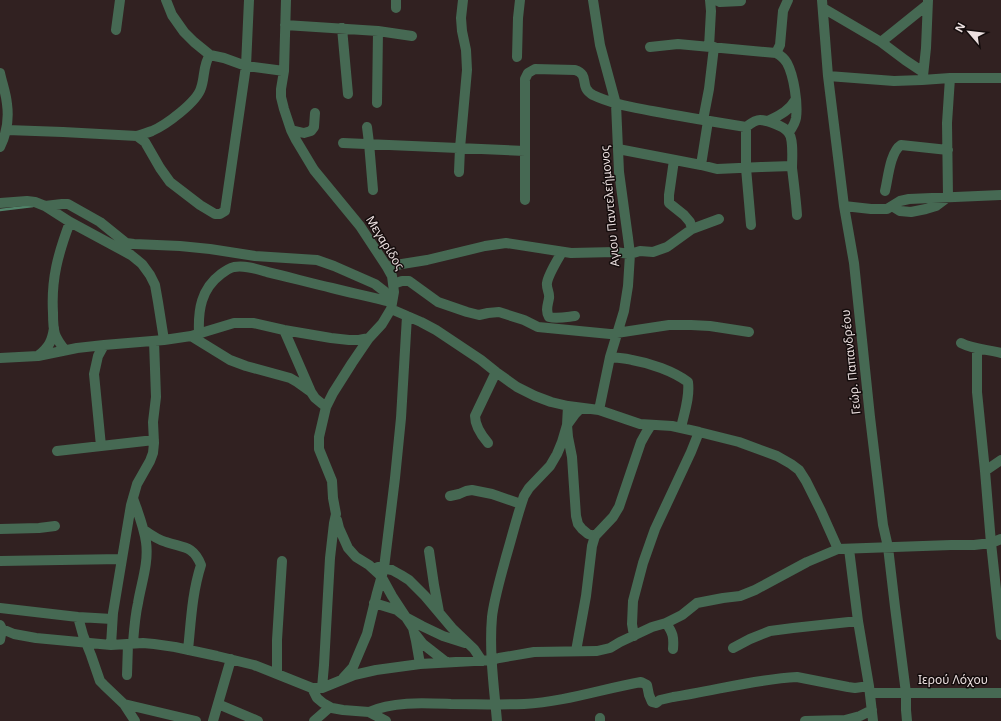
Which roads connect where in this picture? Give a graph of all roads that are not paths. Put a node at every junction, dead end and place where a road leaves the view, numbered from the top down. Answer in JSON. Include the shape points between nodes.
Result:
{"nodes":[{"id":1,"x":120,"y":0,"type":"edge"},
{"id":2,"x":166,"y":0,"type":"edge"},
{"id":3,"x":248,"y":0,"type":"edge"},
{"id":4,"x":286,"y":0,"type":"edge"},
{"id":5,"x":463,"y":0,"type":"edge"},
{"id":6,"x":520,"y":0,"type":"edge"},
{"id":7,"x":593,"y":0,"type":"edge"},
{"id":8,"x":710,"y":0,"type":"edge"},
{"id":9,"x":716,"y":0,"type":"edge"},
{"id":10,"x":741,"y":0,"type":"edge"},
{"id":11,"x":788,"y":0,"type":"edge"},
{"id":12,"x":927,"y":3,"type":"edge"},
{"id":13,"x":822,"y":4,"type":"edge"},
{"id":14,"x":285,"y":24,"type":"junction"},
{"id":15,"x":342,"y":28,"type":"junction"},
{"id":16,"x":116,"y":30,"type":"dead end"},
{"id":17,"x":378,"y":31,"type":"junction"},
{"id":18,"x":412,"y":36,"type":"dead end"},
{"id":19,"x":881,"y":42,"type":"junction"},
{"id":20,"x":650,"y":47,"type":"dead end"},
{"id":21,"x":712,"y":47,"type":"junction"},
{"id":22,"x":776,"y":52,"type":"junction"},
{"id":23,"x":210,"y":55,"type":"junction"},
{"id":24,"x":517,"y":57,"type":"dead end"},
{"id":25,"x":246,"y":66,"type":"junction"},
{"id":26,"x":284,"y":71,"type":"junction"},
{"id":27,"x":0,"y":73,"type":"edge"},
{"id":28,"x":828,"y":76,"type":"junction"},
{"id":29,"x":923,"y":76,"type":"junction"},
{"id":30,"x":950,"y":78,"type":"junction"},
{"id":31,"x":1001,"y":78,"type":"edge"},
{"id":32,"x":348,"y":94,"type":"dead end"},
{"id":33,"x":796,"y":99,"type":"junction"},
{"id":34,"x":377,"y":103,"type":"dead end"},
{"id":35,"x":616,"y":104,"type":"junction"},
{"id":36,"x":314,"y":113,"type":"dead end"},
{"id":37,"x":706,"y":121,"type":"junction"},
{"id":38,"x":768,"y":121,"type":"junction"},
{"id":39,"x":367,"y":127,"type":"dead end"},
{"id":40,"x":746,"y":127,"type":"junction"},
{"id":41,"x":6,"y":130,"type":"junction"},
{"id":42,"x":291,"y":130,"type":"junction"},
{"id":43,"x":789,"y":132,"type":"junction"},
{"id":44,"x":137,"y":136,"type":"junction"},
{"id":45,"x":343,"y":143,"type":"dead end"},
{"id":46,"x":369,"y":143,"type":"junction"},
{"id":47,"x":0,"y":146,"type":"edge"},
{"id":48,"x":460,"y":148,"type":"junction"},
{"id":49,"x":618,"y":149,"type":"junction"},
{"id":50,"x":948,"y":150,"type":"junction"},
{"id":51,"x":526,"y":151,"type":"junction"},
{"id":52,"x":674,"y":160,"type":"junction"},
{"id":53,"x":701,"y":165,"type":"junction"},
{"id":54,"x":792,"y":166,"type":"junction"},
{"id":55,"x":746,"y":168,"type":"junction"},
{"id":56,"x":459,"y":172,"type":"dead end"},
{"id":57,"x":373,"y":190,"type":"dead end"},
{"id":58,"x":886,"y":191,"type":"dead end"},
{"id":59,"x":1001,"y":195,"type":"edge"},
{"id":60,"x":948,"y":197,"type":"junction"},
{"id":61,"x":525,"y":200,"type":"dead end"},
{"id":62,"x":0,"y":203,"type":"edge"},
{"id":63,"x":45,"y":206,"type":"junction"},
{"id":64,"x":844,"y":206,"type":"junction"},
{"id":65,"x":797,"y":215,"type":"dead end"},
{"id":66,"x":719,"y":219,"type":"dead end"},
{"id":67,"x":70,"y":222,"type":"junction"},
{"id":68,"x":751,"y":225,"type":"dead end"},
{"id":69,"x":692,"y":229,"type":"junction"},
{"id":70,"x":562,"y":252,"type":"junction"},
{"id":71,"x":630,"y":254,"type":"junction"},
{"id":72,"x":387,"y":267,"type":"junction"},
{"id":73,"x":394,"y":284,"type":"junction"},
{"id":74,"x":391,"y":305,"type":"junction"},
{"id":75,"x":407,"y":316,"type":"junction"},
{"id":76,"x":575,"y":316,"type":"dead end"},
{"id":77,"x":54,"y":326,"type":"junction"},
{"id":78,"x":284,"y":330,"type":"junction"},
{"id":79,"x":617,"y":332,"type":"junction"},
{"id":80,"x":749,"y":332,"type":"dead end"},
{"id":81,"x":195,"y":335,"type":"junction"},
{"id":82,"x":369,"y":338,"type":"junction"},
{"id":83,"x":159,"y":341,"type":"junction"},
{"id":84,"x":961,"y":343,"type":"dead end"},
{"id":85,"x":104,"y":345,"type":"junction"},
{"id":86,"x":977,"y":349,"type":"junction"},
{"id":87,"x":65,"y":350,"type":"junction"},
{"id":88,"x":1001,"y":353,"type":"edge"},
{"id":89,"x":38,"y":356,"type":"junction"},
{"id":90,"x":610,"y":357,"type":"junction"},
{"id":91,"x":0,"y":358,"type":"edge"},
{"id":92,"x":496,"y":372,"type":"junction"},
{"id":93,"x":311,"y":392,"type":"junction"},
{"id":94,"x":568,"y":406,"type":"junction"},
{"id":95,"x":326,"y":407,"type":"junction"},
{"id":96,"x":581,"y":408,"type":"junction"},
{"id":97,"x":599,"y":410,"type":"junction"},
{"id":98,"x":567,"y":424,"type":"junction"},
{"id":99,"x":651,"y":425,"type":"junction"},
{"id":100,"x":681,"y":428,"type":"junction"},
{"id":101,"x":699,"y":432,"type":"junction"},
{"id":102,"x":154,"y":440,"type":"junction"},
{"id":103,"x":488,"y":443,"type":"dead end"},
{"id":104,"x":101,"y":446,"type":"junction"},
{"id":105,"x":57,"y":451,"type":"dead end"},
{"id":106,"x":1001,"y":460,"type":"edge"},
{"id":107,"x":985,"y":471,"type":"junction"},
{"id":108,"x":450,"y":496,"type":"dead end"},
{"id":109,"x":133,"y":498,"type":"junction"},
{"id":110,"x":521,"y":504,"type":"junction"},
{"id":111,"x":336,"y":514,"type":"junction"},
{"id":112,"x":55,"y":526,"type":"dead end"},
{"id":113,"x":0,"y":529,"type":"edge"},
{"id":114,"x":144,"y":530,"type":"junction"},
{"id":115,"x":595,"y":536,"type":"junction"},
{"id":116,"x":1001,"y":539,"type":"edge"},
{"id":117,"x":991,"y":543,"type":"junction"},
{"id":118,"x":888,"y":547,"type":"junction"},
{"id":119,"x":838,"y":549,"type":"junction"},
{"id":120,"x":849,"y":549,"type":"junction"},
{"id":121,"x":429,"y":551,"type":"dead end"},
{"id":122,"x":122,"y":559,"type":"junction"},
{"id":123,"x":0,"y":560,"type":"edge"},
{"id":124,"x":282,"y":561,"type":"dead end"},
{"id":125,"x":383,"y":572,"type":"junction"},
{"id":126,"x":374,"y":603,"type":"junction"},
{"id":127,"x":0,"y":608,"type":"edge"},
{"id":128,"x":439,"y":612,"type":"junction"},
{"id":129,"x":78,"y":617,"type":"junction"},
{"id":130,"x":407,"y":618,"type":"junction"},
{"id":131,"x":112,"y":619,"type":"junction"},
{"id":132,"x":858,"y":621,"type":"junction"},
{"id":133,"x":666,"y":623,"type":"junction"},
{"id":134,"x":1,"y":627,"type":"edge"},
{"id":135,"x":414,"y":634,"type":"junction"},
{"id":136,"x":1001,"y":635,"type":"edge"},
{"id":137,"x":634,"y":636,"type":"junction"},
{"id":138,"x":0,"y":640,"type":"edge"},
{"id":139,"x":86,"y":642,"type":"junction"},
{"id":140,"x":111,"y":644,"type":"junction"},
{"id":141,"x":131,"y":644,"type":"junction"},
{"id":142,"x":470,"y":645,"type":"junction"},
{"id":143,"x":733,"y":648,"type":"dead end"},
{"id":144,"x":673,"y":649,"type":"dead end"},
{"id":145,"x":188,"y":650,"type":"junction"},
{"id":146,"x":576,"y":651,"type":"junction"},
{"id":147,"x":230,"y":659,"type":"junction"},
{"id":148,"x":492,"y":660,"type":"junction"},
{"id":149,"x":482,"y":661,"type":"junction"},
{"id":150,"x":446,"y":662,"type":"junction"},
{"id":151,"x":420,"y":664,"type":"junction"},
{"id":152,"x":278,"y":674,"type":"junction"},
{"id":153,"x":127,"y":675,"type":"dead end"},
{"id":154,"x":341,"y":680,"type":"junction"},
{"id":155,"x":317,"y":688,"type":"junction"},
{"id":156,"x":869,"y":690,"type":"junction"},
{"id":157,"x":906,"y":693,"type":"junction"},
{"id":158,"x":1001,"y":693,"type":"edge"},
{"id":159,"x":124,"y":704,"type":"junction"},
{"id":160,"x":218,"y":704,"type":"junction"},
{"id":161,"x":496,"y":705,"type":"junction"},
{"id":162,"x":330,"y":706,"type":"junction"},
{"id":163,"x":872,"y":710,"type":"junction"},
{"id":164,"x":369,"y":712,"type":"junction"},
{"id":165,"x":135,"y":721,"type":"edge"},
{"id":166,"x":196,"y":721,"type":"edge"},
{"id":167,"x":213,"y":721,"type":"edge"},
{"id":168,"x":258,"y":721,"type":"edge"},
{"id":169,"x":314,"y":721,"type":"edge"},
{"id":170,"x":386,"y":721,"type":"edge"},
{"id":171,"x":497,"y":721,"type":"edge"},
{"id":172,"x":805,"y":721,"type":"edge"},
{"id":173,"x":872,"y":721,"type":"edge"},
{"id":174,"x":907,"y":721,"type":"edge"}],
"edges":[{"from":1,"to":16,"type":"street"},
{"from":2,"to":23,"type":"street","via":[[172,15],[184,32]]},
{"from":3,"to":25,"type":"street"},
{"from":4,"to":14,"type":"street","name":"Μεγαρίδος"},
{"from":5,"to":48,"type":"street","via":[[461,18],[467,70]]},
{"from":6,"to":24,"type":"street"},
{"from":7,"to":35,"type":"street","name":"Αγιου Παντελεήμονος","via":[[600,46]]},
{"from":8,"to":21,"type":"street"},
{"from":9,"to":10,"type":"street"},
{"from":11,"to":22,"type":"street","via":[[783,11],[780,45]]},
{"from":12,"to":19,"type":"street"},
{"from":12,"to":29,"type":"street"},
{"from":13,"to":19,"type":"street"},
{"from":13,"to":28,"type":"street","name":"Γεώρ. Παπανδρέου"},
{"from":14,"to":15,"type":"street"},
{"from":14,"to":26,"type":"street","name":"Μεγαρίδος"},
{"from":15,"to":17,"type":"street"},
{"from":15,"to":32,"type":"street"},
{"from":17,"to":18,"type":"street"},
{"from":17,"to":34,"type":"street"},
{"from":19,"to":29,"type":"street"},
{"from":20,"to":21,"type":"street","via":[[678,44]]},
{"from":21,"to":22,"type":"street"},
{"from":21,"to":37,"type":"street"},
{"from":22,"to":33,"type":"street","via":[[787,63]]},
{"from":23,"to":25,"type":"street"},
{"from":23,"to":44,"type":"street","via":[[201,89],[190,104],[153,131]]},
{"from":25,"to":26,"type":"street"},
{"from":25,"to":44,"type":"street","via":[[223,213],[215,214],[170,182],[145,142]]},
{"from":26,"to":42,"type":"street","name":"Μεγαρίδος","via":[[281,89]]},
{"from":27,"to":41,"type":"street","via":[[8,112]]},
{"from":28,"to":29,"type":"street","via":[[887,81]]},
{"from":28,"to":64,"type":"street","name":"Γεώρ. Παπανδρέου"},
{"from":29,"to":30,"type":"street"},
{"from":30,"to":31,"type":"street"},
{"from":30,"to":50,"type":"street"},
{"from":33,"to":38,"type":"street","via":[[788,110]]},
{"from":33,"to":43,"type":"street","via":[[796,118]]},
{"from":35,"to":37,"type":"street"},
{"from":35,"to":49,"type":"street","name":"Αγιου Παντελεήμονος"},
{"from":35,"to":51,"type":"street","via":[[586,89],[580,71],[535,69],[525,79]]},
{"from":36,"to":42,"type":"street","via":[[314,127],[311,131],[304,133]]},
{"from":37,"to":40,"type":"street"},
{"from":37,"to":53,"type":"street"},
{"from":38,"to":40,"type":"street","via":[[755,120]]},
{"from":38,"to":43,"type":"street"},
{"from":39,"to":46,"type":"street"},
{"from":40,"to":55,"type":"street"},
{"from":41,"to":44,"type":"street"},
{"from":41,"to":47,"type":"street"},
{"from":42,"to":72,"type":"street","name":"Μεγαρίδος","via":[[314,170],[360,226]]},
{"from":43,"to":54,"type":"street","via":[[792,143]]},
{"from":45,"to":46,"type":"street"},
{"from":46,"to":48,"type":"street"},
{"from":46,"to":57,"type":"street"},
{"from":48,"to":51,"type":"street"},
{"from":48,"to":56,"type":"street"},
{"from":49,"to":52,"type":"street"},
{"from":49,"to":71,"type":"street","name":"Αγιου Παντελεήμονος"},
{"from":50,"to":58,"type":"street","via":[[901,145],[895,150]]},
{"from":50,"to":60,"type":"street"},
{"from":51,"to":61,"type":"street"},
{"from":52,"to":53,"type":"street"},
{"from":52,"to":69,"type":"street","via":[[669,203],[684,215]]},
{"from":53,"to":55,"type":"street","via":[[717,169]]},
{"from":54,"to":55,"type":"street"},
{"from":54,"to":65,"type":"street"},
{"from":55,"to":68,"type":"street"},
{"from":59,"to":60,"type":"street"},
{"from":60,"to":64,"type":"street","via":[[908,199],[881,210]]},
{"from":62,"to":63,"type":"street","via":[[27,201]]},
{"from":63,"to":67,"type":"street"},
{"from":63,"to":74,"type":"street","via":[[68,204],[100,222],[126,243],[317,260],[375,284],[384,291]]},
{"from":64,"to":118,"type":"street","name":"Γεώρ. Παπανδρέου","via":[[854,263],[870,417]]},
{"from":66,"to":69,"type":"street"},
{"from":67,"to":77,"type":"street","via":[[54,271]]},
{"from":67,"to":83,"type":"street","via":[[131,255],[142,264],[155,285]]},
{"from":69,"to":71,"type":"street","via":[[667,247],[653,252],[640,251]]},
{"from":70,"to":71,"type":"street"},
{"from":70,"to":72,"type":"street","via":[[506,243]]},
{"from":70,"to":76,"type":"street","via":[[547,282],[547,313],[552,318]]},
{"from":71,"to":79,"type":"street","name":"Αγιου Παντελεήμονος","via":[[625,305]]},
{"from":72,"to":73,"type":"street","name":"Μεγαρίδος"},
{"from":73,"to":74,"type":"street","name":"Μεγαρίδος"},
{"from":73,"to":79,"type":"street","via":[[408,281],[438,302],[479,315],[499,312],[538,327],[602,334]]},
{"from":74,"to":75,"type":"street"},
{"from":74,"to":81,"type":"street","via":[[298,279],[243,266],[233,267],[214,279],[207,289],[200,305]]},
{"from":74,"to":82,"type":"street","name":"Μεγαρίδος","via":[[382,324]]},
{"from":75,"to":92,"type":"street","via":[[436,330]]},
{"from":75,"to":125,"type":"street","via":[[400,426]]},
{"from":77,"to":87,"type":"street","via":[[55,335]]},
{"from":77,"to":89,"type":"street","via":[[50,344]]},
{"from":78,"to":81,"type":"street","via":[[253,323],[234,323]]},
{"from":78,"to":82,"type":"street","via":[[349,340]]},
{"from":78,"to":93,"type":"street"},
{"from":79,"to":80,"type":"street","via":[[669,325],[690,325]]},
{"from":79,"to":90,"type":"street","name":"Αγιου Παντελεήμονος"},
{"from":81,"to":83,"type":"street"},
{"from":81,"to":93,"type":"street","via":[[230,360],[290,378]]},
{"from":82,"to":95,"type":"street","name":"Μεγαρίδος","via":[[341,379]]},
{"from":83,"to":85,"type":"street"},
{"from":83,"to":102,"type":"street"},
{"from":84,"to":86,"type":"street"},
{"from":85,"to":87,"type":"street"},
{"from":85,"to":104,"type":"street","via":[[98,356],[94,374]]},
{"from":86,"to":88,"type":"street"},
{"from":86,"to":107,"type":"street"},
{"from":87,"to":89,"type":"street"},
{"from":89,"to":91,"type":"street"},
{"from":90,"to":97,"type":"street","name":"Αγιου Παντελεήμονος"},
{"from":90,"to":100,"type":"street","via":[[650,365],[680,376],[688,382],[689,390]]},
{"from":92,"to":94,"type":"street","via":[[535,396]]},
{"from":92,"to":103,"type":"street","via":[[475,416],[479,429]]},
{"from":93,"to":95,"type":"street"},
{"from":94,"to":96,"type":"street"},
{"from":94,"to":98,"type":"street"},
{"from":95,"to":111,"type":"street","name":"Μεγαρίδος","via":[[319,437],[319,450],[332,481]]},
{"from":96,"to":97,"type":"street"},
{"from":96,"to":98,"type":"street"},
{"from":97,"to":99,"type":"street","via":[[640,424]]},
{"from":98,"to":110,"type":"street","via":[[557,454],[550,466],[529,488]]},
{"from":98,"to":115,"type":"street","via":[[578,524],[588,534]]},
{"from":99,"to":100,"type":"street"},
{"from":99,"to":115,"type":"street","via":[[641,442],[619,507]]},
{"from":100,"to":101,"type":"street"},
{"from":101,"to":119,"type":"street","via":[[759,449],[777,456],[799,470]]},
{"from":101,"to":137,"type":"street","via":[[655,529],[643,563],[633,601]]},
{"from":102,"to":104,"type":"street"},
{"from":102,"to":109,"type":"street","via":[[153,453],[137,484]]},
{"from":104,"to":105,"type":"street"},
{"from":106,"to":107,"type":"street"},
{"from":107,"to":117,"type":"street"},
{"from":108,"to":110,"type":"street","via":[[472,490]]},
{"from":109,"to":114,"type":"street"},
{"from":109,"to":122,"type":"street"},
{"from":110,"to":148,"type":"street","via":[[492,615]]},
{"from":111,"to":125,"type":"street","via":[[348,548],[356,557]]},
{"from":111,"to":155,"type":"street","via":[[330,558],[324,666]]},
{"from":112,"to":113,"type":"street"},
{"from":114,"to":141,"type":"street","via":[[147,544],[146,565]]},
{"from":114,"to":145,"type":"street","via":[[155,538],[186,547],[196,555],[201,565],[193,601]]},
{"from":115,"to":146,"type":"street"},
{"from":116,"to":117,"type":"street"},
{"from":117,"to":118,"type":"street"},
{"from":117,"to":136,"type":"street"},
{"from":118,"to":120,"type":"street"},
{"from":118,"to":157,"type":"street","name":"Γεώρ. Παπανδρέου"},
{"from":119,"to":120,"type":"street"},
{"from":119,"to":133,"type":"street","via":[[740,596],[697,603]]},
{"from":120,"to":132,"type":"street"},
{"from":121,"to":128,"type":"street"},
{"from":122,"to":123,"type":"street"},
{"from":122,"to":131,"type":"street"},
{"from":124,"to":152,"type":"street","via":[[277,640]]},
{"from":125,"to":126,"type":"street"},
{"from":125,"to":128,"type":"street","via":[[401,574]]},
{"from":125,"to":130,"type":"street","via":[[392,596]]},
{"from":126,"to":130,"type":"street","via":[[397,610]]},
{"from":126,"to":154,"type":"street","via":[[360,652],[353,667]]},
{"from":127,"to":129,"type":"street"},
{"from":128,"to":142,"type":"street"},
{"from":129,"to":131,"type":"street"},
{"from":129,"to":139,"type":"street"},
{"from":130,"to":135,"type":"street"},
{"from":130,"to":142,"type":"street","via":[[443,636]]},
{"from":131,"to":140,"type":"street"},
{"from":132,"to":143,"type":"street","via":[[770,632]]},
{"from":132,"to":156,"type":"street"},
{"from":133,"to":137,"type":"street"},
{"from":133,"to":144,"type":"street","via":[[674,639]]},
{"from":134,"to":138,"type":"street"},
{"from":134,"to":139,"type":"street","via":[[14,634],[36,638]]},
{"from":135,"to":150,"type":"street"},
{"from":135,"to":151,"type":"street"},
{"from":137,"to":146,"type":"street","via":[[610,648]]},
{"from":139,"to":140,"type":"street"},
{"from":139,"to":159,"type":"street","via":[[100,681]]},
{"from":140,"to":141,"type":"street"},
{"from":141,"to":145,"type":"street","via":[[154,644]]},
{"from":141,"to":153,"type":"street"},
{"from":142,"to":149,"type":"street"},
{"from":145,"to":147,"type":"street"},
{"from":146,"to":148,"type":"street","via":[[534,652]]},
{"from":147,"to":152,"type":"street"},
{"from":147,"to":160,"type":"street"},
{"from":148,"to":149,"type":"street"},
{"from":148,"to":161,"type":"street"},
{"from":149,"to":150,"type":"street"},
{"from":150,"to":151,"type":"street"},
{"from":151,"to":154,"type":"street","via":[[376,670]]},
{"from":152,"to":155,"type":"street"},
{"from":154,"to":155,"type":"street"},
{"from":155,"to":162,"type":"street","via":[[317,698]]},
{"from":156,"to":157,"type":"street","name":"Ιερού Λόχου"},
{"from":156,"to":161,"type":"street","name":"Ιερού Λόχου","via":[[797,677],[672,697],[656,703],[652,702],[647,685],[641,682],[550,701]]},
{"from":156,"to":163,"type":"street"},
{"from":157,"to":158,"type":"street","name":"Ιερού Λόχου"},
{"from":157,"to":174,"type":"street","name":"Γεώρ. Παπανδρέου"},
{"from":159,"to":165,"type":"street"},
{"from":159,"to":166,"type":"street"},
{"from":160,"to":167,"type":"street"},
{"from":160,"to":168,"type":"street"},
{"from":161,"to":164,"type":"street","via":[[414,703],[386,706]]},
{"from":161,"to":171,"type":"street"},
{"from":162,"to":164,"type":"street"},
{"from":162,"to":169,"type":"street"},
{"from":163,"to":172,"type":"street","via":[[845,720]]},
{"from":163,"to":173,"type":"street"},
{"from":164,"to":170,"type":"street"}]}
